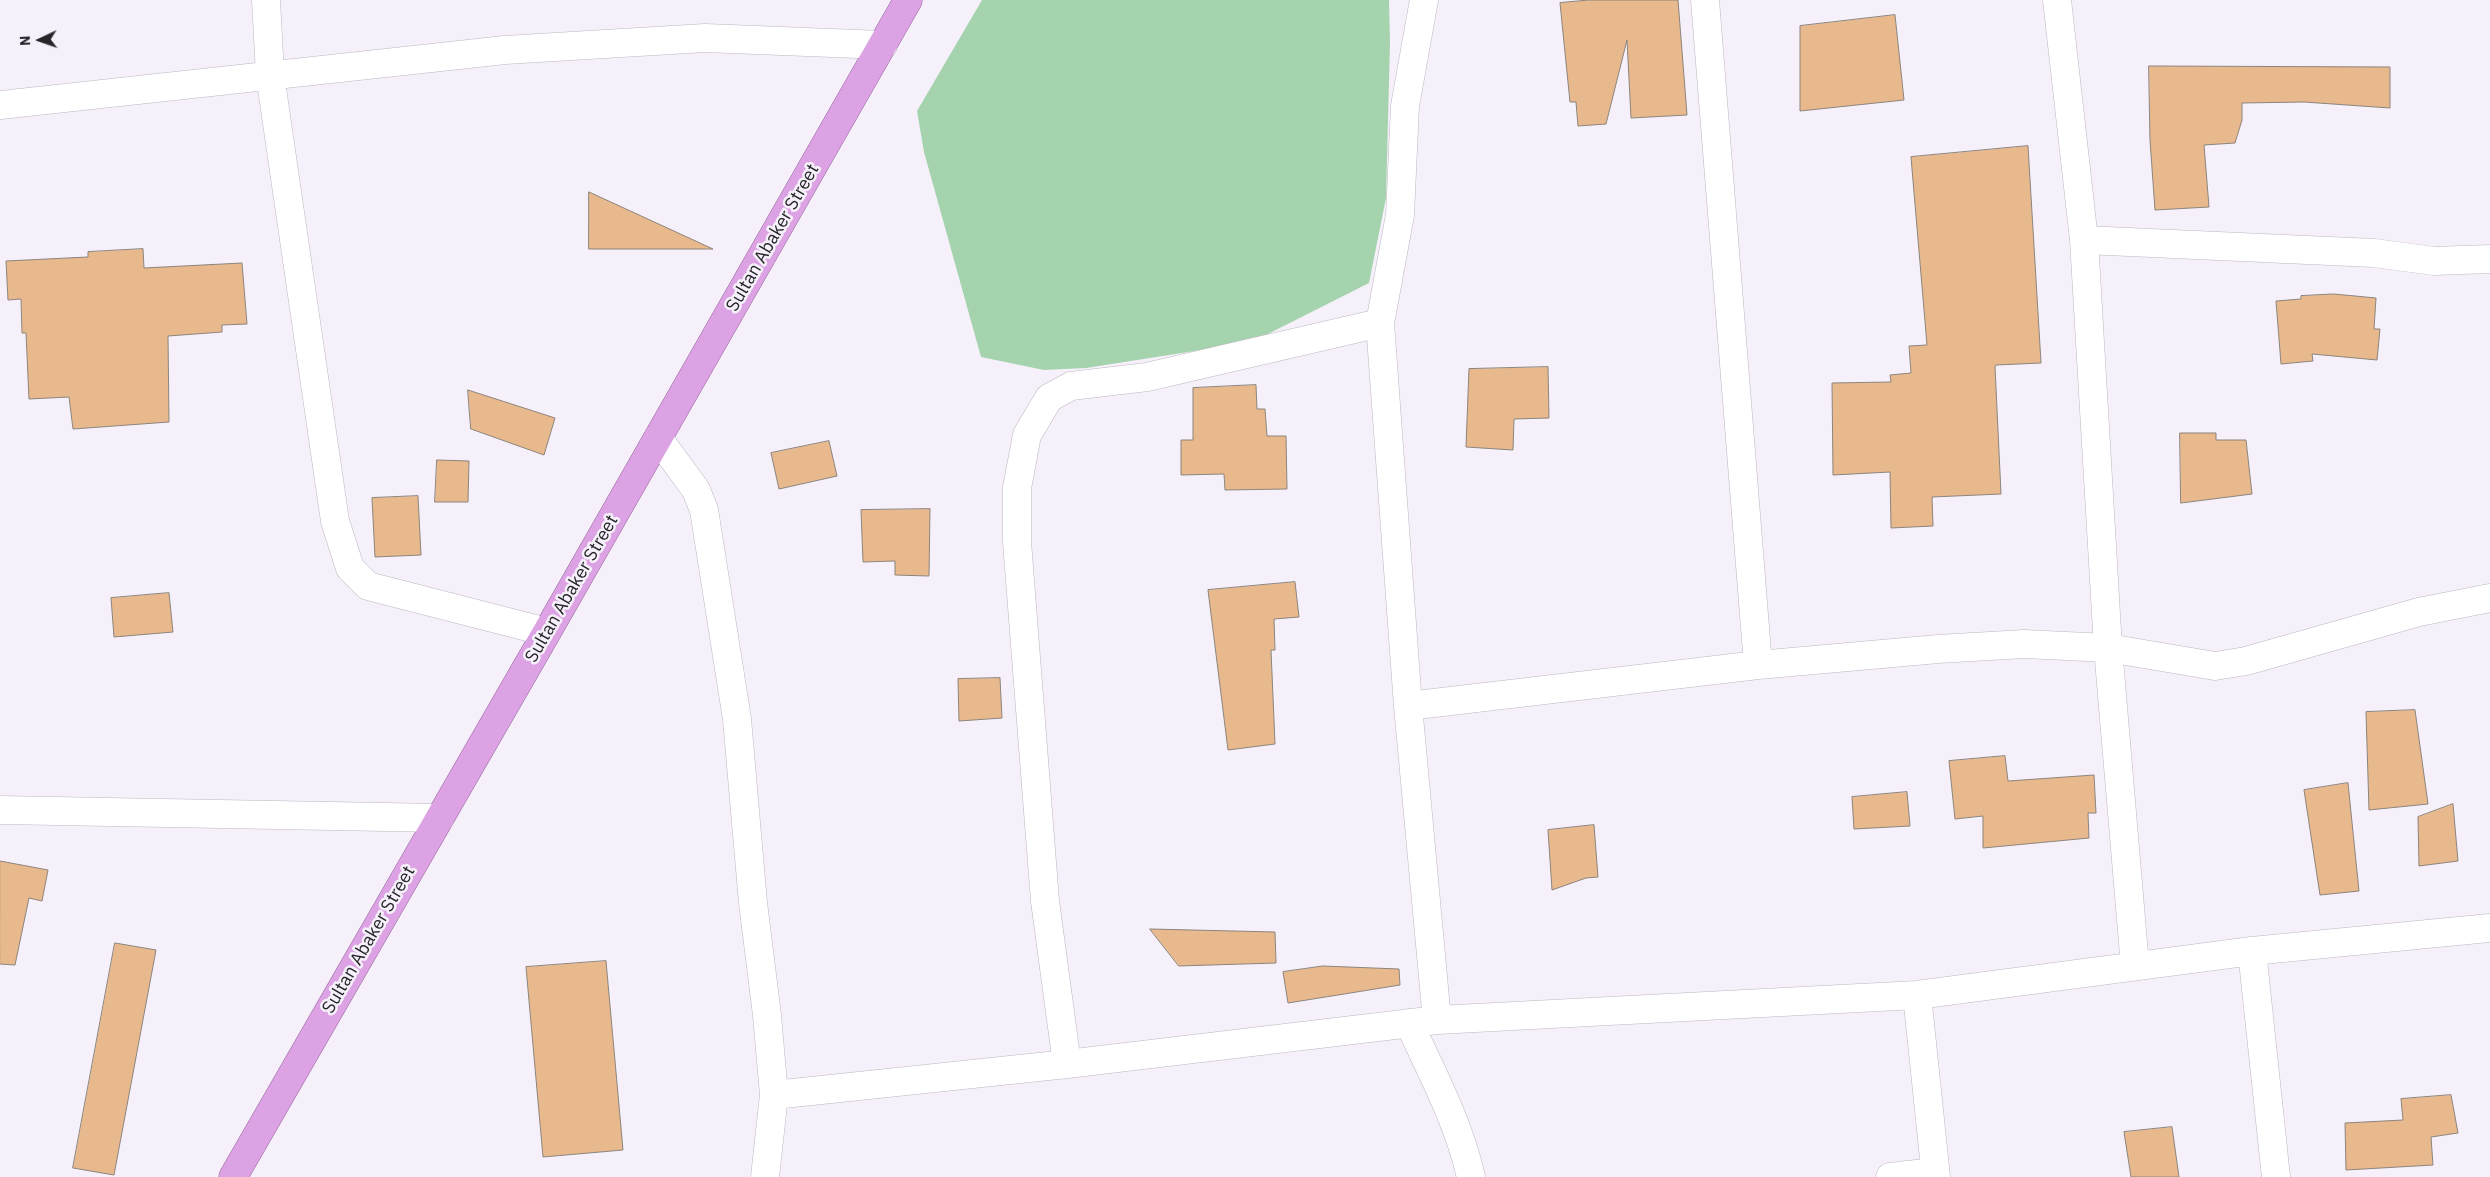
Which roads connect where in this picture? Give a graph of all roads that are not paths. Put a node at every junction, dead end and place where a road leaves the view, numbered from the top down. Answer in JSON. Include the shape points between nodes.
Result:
{"nodes":[{"id":1,"x":266,"y":0,"type":"edge"},
{"id":2,"x":908,"y":0,"type":"edge"},
{"id":3,"x":1424,"y":0,"type":"edge"},
{"id":4,"x":1705,"y":0,"type":"edge"},
{"id":5,"x":2057,"y":0,"type":"edge"},
{"id":6,"x":883,"y":45,"type":"junction"},
{"id":7,"x":270,"y":75,"type":"junction"},
{"id":8,"x":0,"y":105,"type":"edge"},
{"id":9,"x":2084,"y":240,"type":"junction"},
{"id":10,"x":2490,"y":259,"type":"edge"},
{"id":11,"x":1380,"y":322,"type":"junction"},
{"id":12,"x":658,"y":438,"type":"junction"},
{"id":13,"x":2490,"y":598,"type":"edge"},
{"id":14,"x":547,"y":632,"type":"junction"},
{"id":15,"x":2108,"y":648,"type":"junction"},
{"id":16,"x":1758,"y":665,"type":"junction"},
{"id":17,"x":1408,"y":706,"type":"junction"},
{"id":18,"x":0,"y":810,"type":"edge"},
{"id":19,"x":440,"y":818,"type":"junction"},
{"id":20,"x":2490,"y":928,"type":"edge"},
{"id":21,"x":2252,"y":951,"type":"junction"},
{"id":22,"x":2134,"y":966,"type":"junction"},
{"id":23,"x":1917,"y":995,"type":"junction"},
{"id":24,"x":1437,"y":1020,"type":"junction"},
{"id":25,"x":1409,"y":1023,"type":"junction"},
{"id":26,"x":1067,"y":1064,"type":"junction"},
{"id":27,"x":774,"y":1095,"type":"junction"},
{"id":28,"x":1936,"y":1175,"type":"edge"},
{"id":29,"x":233,"y":1177,"type":"edge"},
{"id":30,"x":765,"y":1177,"type":"edge"},
{"id":31,"x":1471,"y":1177,"type":"edge"},
{"id":32,"x":1890,"y":1177,"type":"edge"},
{"id":33,"x":2276,"y":1177,"type":"edge"}],
"edges":[{"from":1,"to":7,"type":"street"},
{"from":2,"to":6,"type":"highway","name":"Sultan Abaker Street"},
{"from":3,"to":11,"type":"street","via":[[1405,106],[1400,215]]},
{"from":4,"to":16,"type":"street"},
{"from":5,"to":9,"type":"street"},
{"from":6,"to":7,"type":"street","via":[[705,38],[596,43]]},
{"from":6,"to":12,"type":"highway","name":"Sultan Abaker Street"},
{"from":7,"to":8,"type":"street"},
{"from":7,"to":14,"type":"street","via":[[335,520],[350,568],[374,589]]},
{"from":9,"to":10,"type":"street","via":[[2374,253],[2434,261]]},
{"from":9,"to":15,"type":"street"},
{"from":11,"to":17,"type":"street"},
{"from":11,"to":26,"type":"street","via":[[1147,377],[1071,386],[1049,398],[1027,434],[1018,488],[1017,542],[1044,901]]},
{"from":12,"to":14,"type":"highway","name":"Sultan Abaker Street"},
{"from":12,"to":27,"type":"street","via":[[696,490],[704,510],[737,719]]},
{"from":13,"to":15,"type":"street","via":[[2419,612],[2246,661],[2215,666]]},
{"from":14,"to":19,"type":"highway","name":"Sultan Abaker Street"},
{"from":15,"to":16,"type":"street","via":[[2024,644]]},
{"from":15,"to":22,"type":"street"},
{"from":16,"to":17,"type":"street"},
{"from":17,"to":24,"type":"street"},
{"from":18,"to":19,"type":"street"},
{"from":19,"to":29,"type":"highway","name":"Sultan Abaker Street"},
{"from":20,"to":21,"type":"street"},
{"from":21,"to":22,"type":"street"},
{"from":21,"to":33,"type":"street"},
{"from":22,"to":23,"type":"street"},
{"from":23,"to":24,"type":"street"},
{"from":23,"to":28,"type":"street"},
{"from":24,"to":25,"type":"street"},
{"from":25,"to":26,"type":"street"},
{"from":25,"to":31,"type":"street","via":[[1466,1152]]},
{"from":26,"to":27,"type":"street"},
{"from":27,"to":30,"type":"street"},
{"from":28,"to":32,"type":"street"}]}
